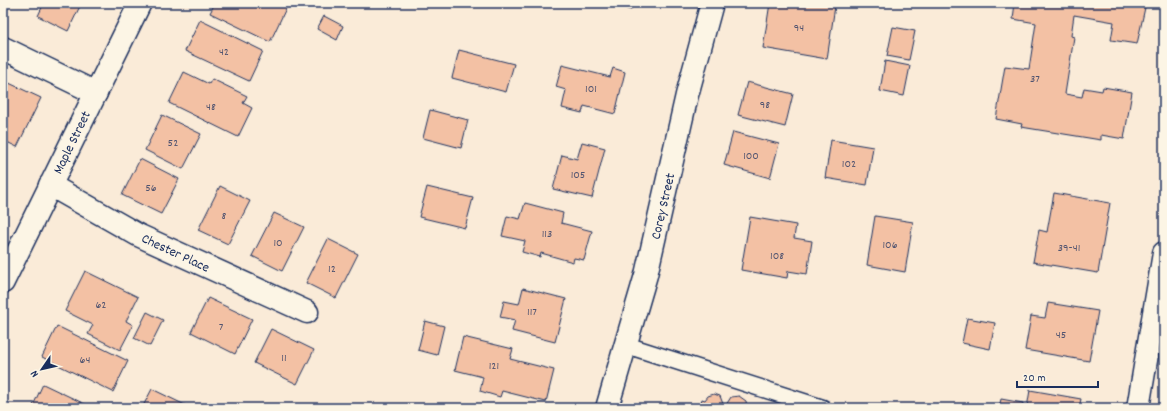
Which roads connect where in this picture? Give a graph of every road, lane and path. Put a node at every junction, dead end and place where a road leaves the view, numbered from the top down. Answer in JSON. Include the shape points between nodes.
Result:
{"nodes":[{"id":1,"x":140,"y":3,"type":"edge"},
{"id":2,"x":712,"y":3,"type":"edge"},
{"id":3,"x":3,"y":48,"type":"edge"},
{"id":4,"x":96,"y":93,"type":"junction"},
{"id":5,"x":50,"y":185,"type":"junction"},
{"id":6,"x":1164,"y":253,"type":"edge"},
{"id":7,"x":3,"y":282,"type":"edge"},
{"id":8,"x":306,"y":312,"type":"dead end"},
{"id":9,"x":626,"y":345,"type":"junction"},
{"id":10,"x":607,"y":408,"type":"edge"},
{"id":11,"x":823,"y":408,"type":"edge"},
{"id":12,"x":1138,"y":408,"type":"edge"}],
"edges":[{"from":1,"to":4,"type":"street","name":"Maple Street"},
{"from":2,"to":9,"type":"street","name":"Corey Street","via":[[687,95],[646,275]]},
{"from":3,"to":4,"type":"street"},
{"from":4,"to":5,"type":"street","name":"Maple Street"},
{"from":5,"to":7,"type":"street","name":"Maple Street"},
{"from":5,"to":8,"type":"street","name":"Chester Place","via":[[138,234]]},
{"from":6,"to":12,"type":"street"},
{"from":9,"to":10,"type":"street","name":"Corey Street"},
{"from":9,"to":11,"type":"lane"}]}
